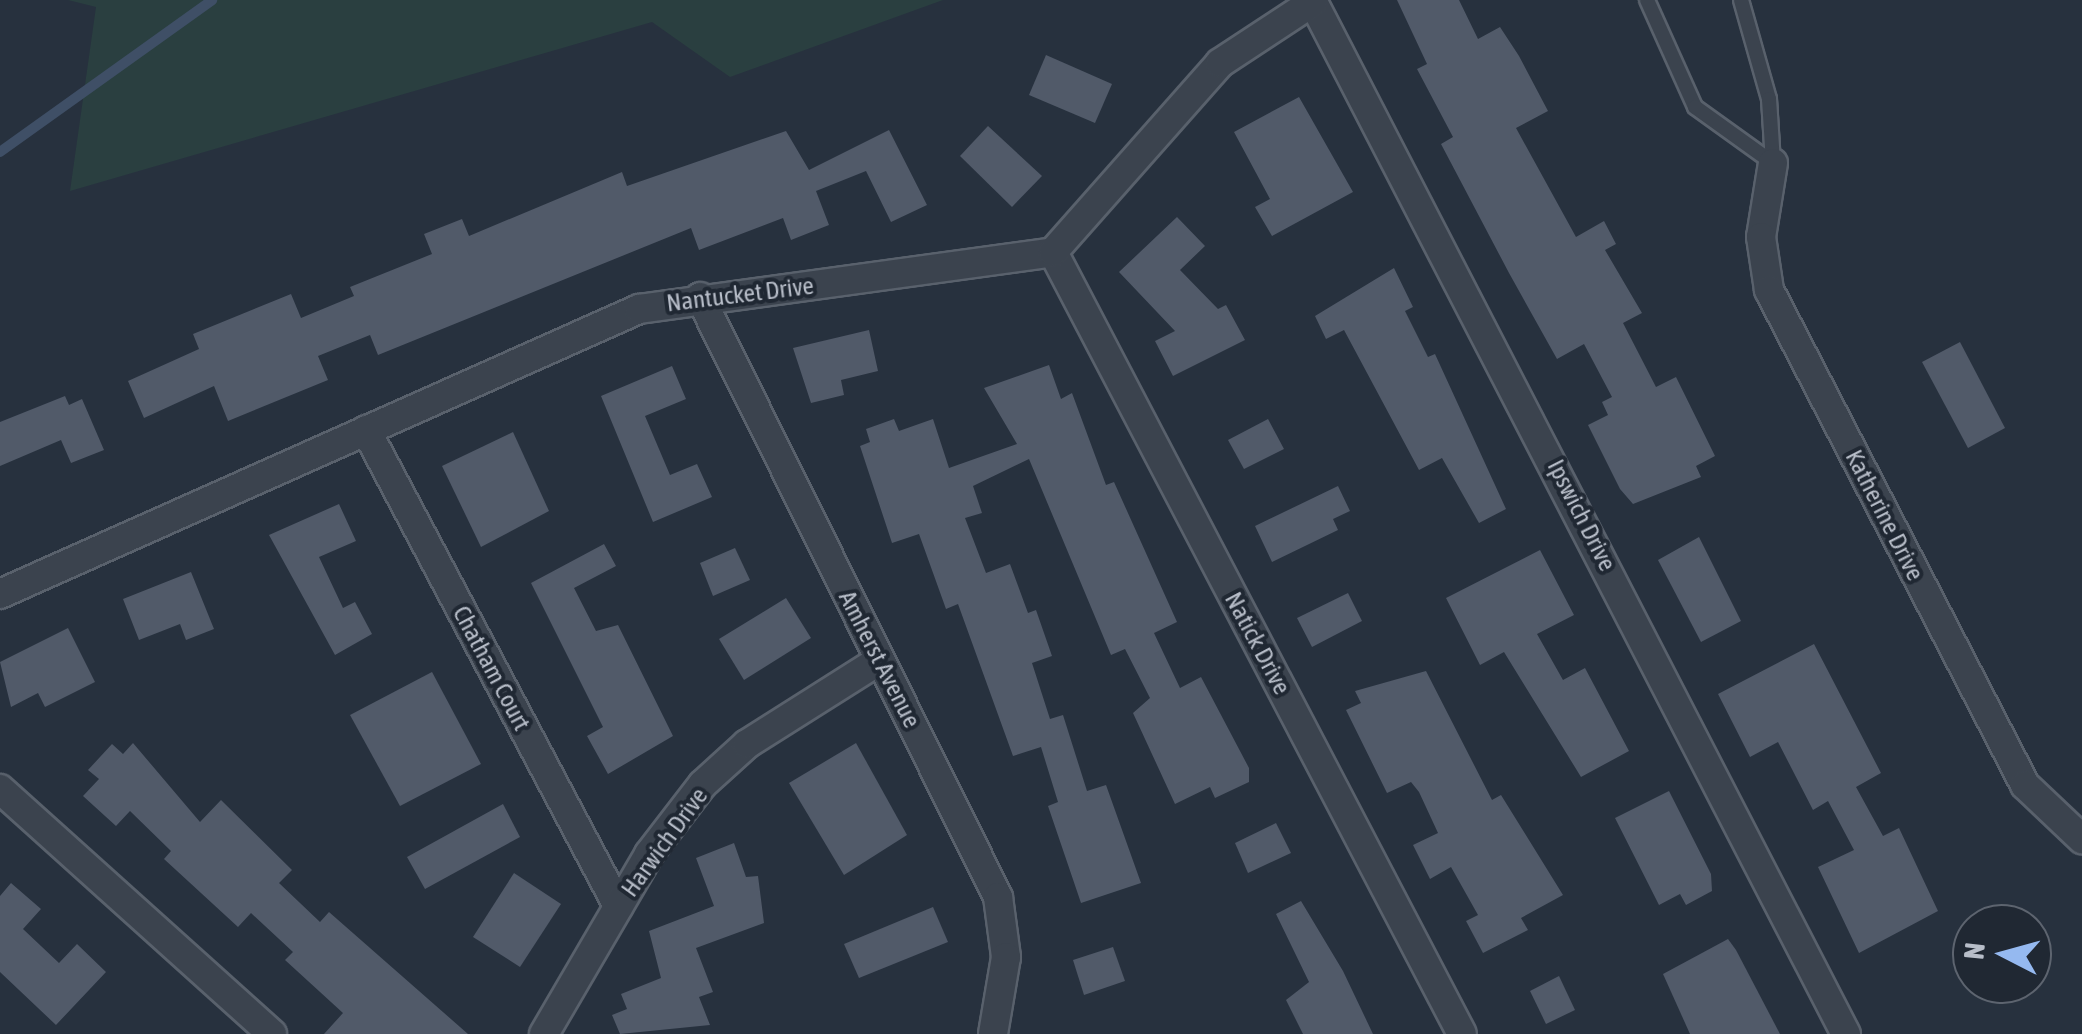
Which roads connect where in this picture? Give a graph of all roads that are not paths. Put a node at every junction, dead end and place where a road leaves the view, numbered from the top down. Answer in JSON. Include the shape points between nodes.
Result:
{"nodes":[{"id":1,"x":1648,"y":0,"type":"edge"},
{"id":2,"x":1740,"y":0,"type":"edge"},
{"id":3,"x":1312,"y":1,"type":"edge"},
{"id":4,"x":1773,"y":163,"type":"junction"},
{"id":5,"x":1053,"y":252,"type":"junction"},
{"id":6,"x":700,"y":297,"type":"junction"},
{"id":7,"x":366,"y":430,"type":"junction"},
{"id":8,"x":0,"y":594,"type":"edge"},
{"id":9,"x":880,"y":660,"type":"junction"},
{"id":10,"x":0,"y":789,"type":"edge"},
{"id":11,"x":2082,"y":839,"type":"edge"},
{"id":12,"x":618,"y":906,"type":"junction"},
{"id":13,"x":272,"y":1034,"type":"edge"},
{"id":14,"x":544,"y":1034,"type":"edge"},
{"id":15,"x":993,"y":1034,"type":"edge"},
{"id":16,"x":1462,"y":1034,"type":"edge"},
{"id":17,"x":1846,"y":1034,"type":"edge"}],
"edges":[{"from":1,"to":4,"type":"lane","via":[[1695,107]]},
{"from":2,"to":4,"type":"lane","via":[[1768,98]]},
{"from":3,"to":5,"type":"street","via":[[1220,63]]},
{"from":3,"to":17,"type":"street","name":"Ipswich Drive"},
{"from":4,"to":11,"type":"street","name":"Katherine Drive","via":[[1761,236],[1769,290],[2025,784]]},
{"from":5,"to":6,"type":"street","name":"Nantucket Drive"},
{"from":5,"to":16,"type":"street","name":"Natick Drive"},
{"from":6,"to":7,"type":"street","name":"Nantucket Drive","via":[[619,316]]},
{"from":6,"to":9,"type":"street","name":"Amherst Avenue"},
{"from":7,"to":8,"type":"street","name":"Nantucket Drive"},
{"from":7,"to":12,"type":"street","name":"Chatham Court"},
{"from":9,"to":12,"type":"street","name":"Harwich Drive","via":[[724,764],[666,830]]},
{"from":9,"to":15,"type":"street","name":"Amherst Avenue","via":[[998,896],[1006,957]]},
{"from":10,"to":13,"type":"street"},
{"from":12,"to":14,"type":"street","name":"Harwich Drive"}]}
